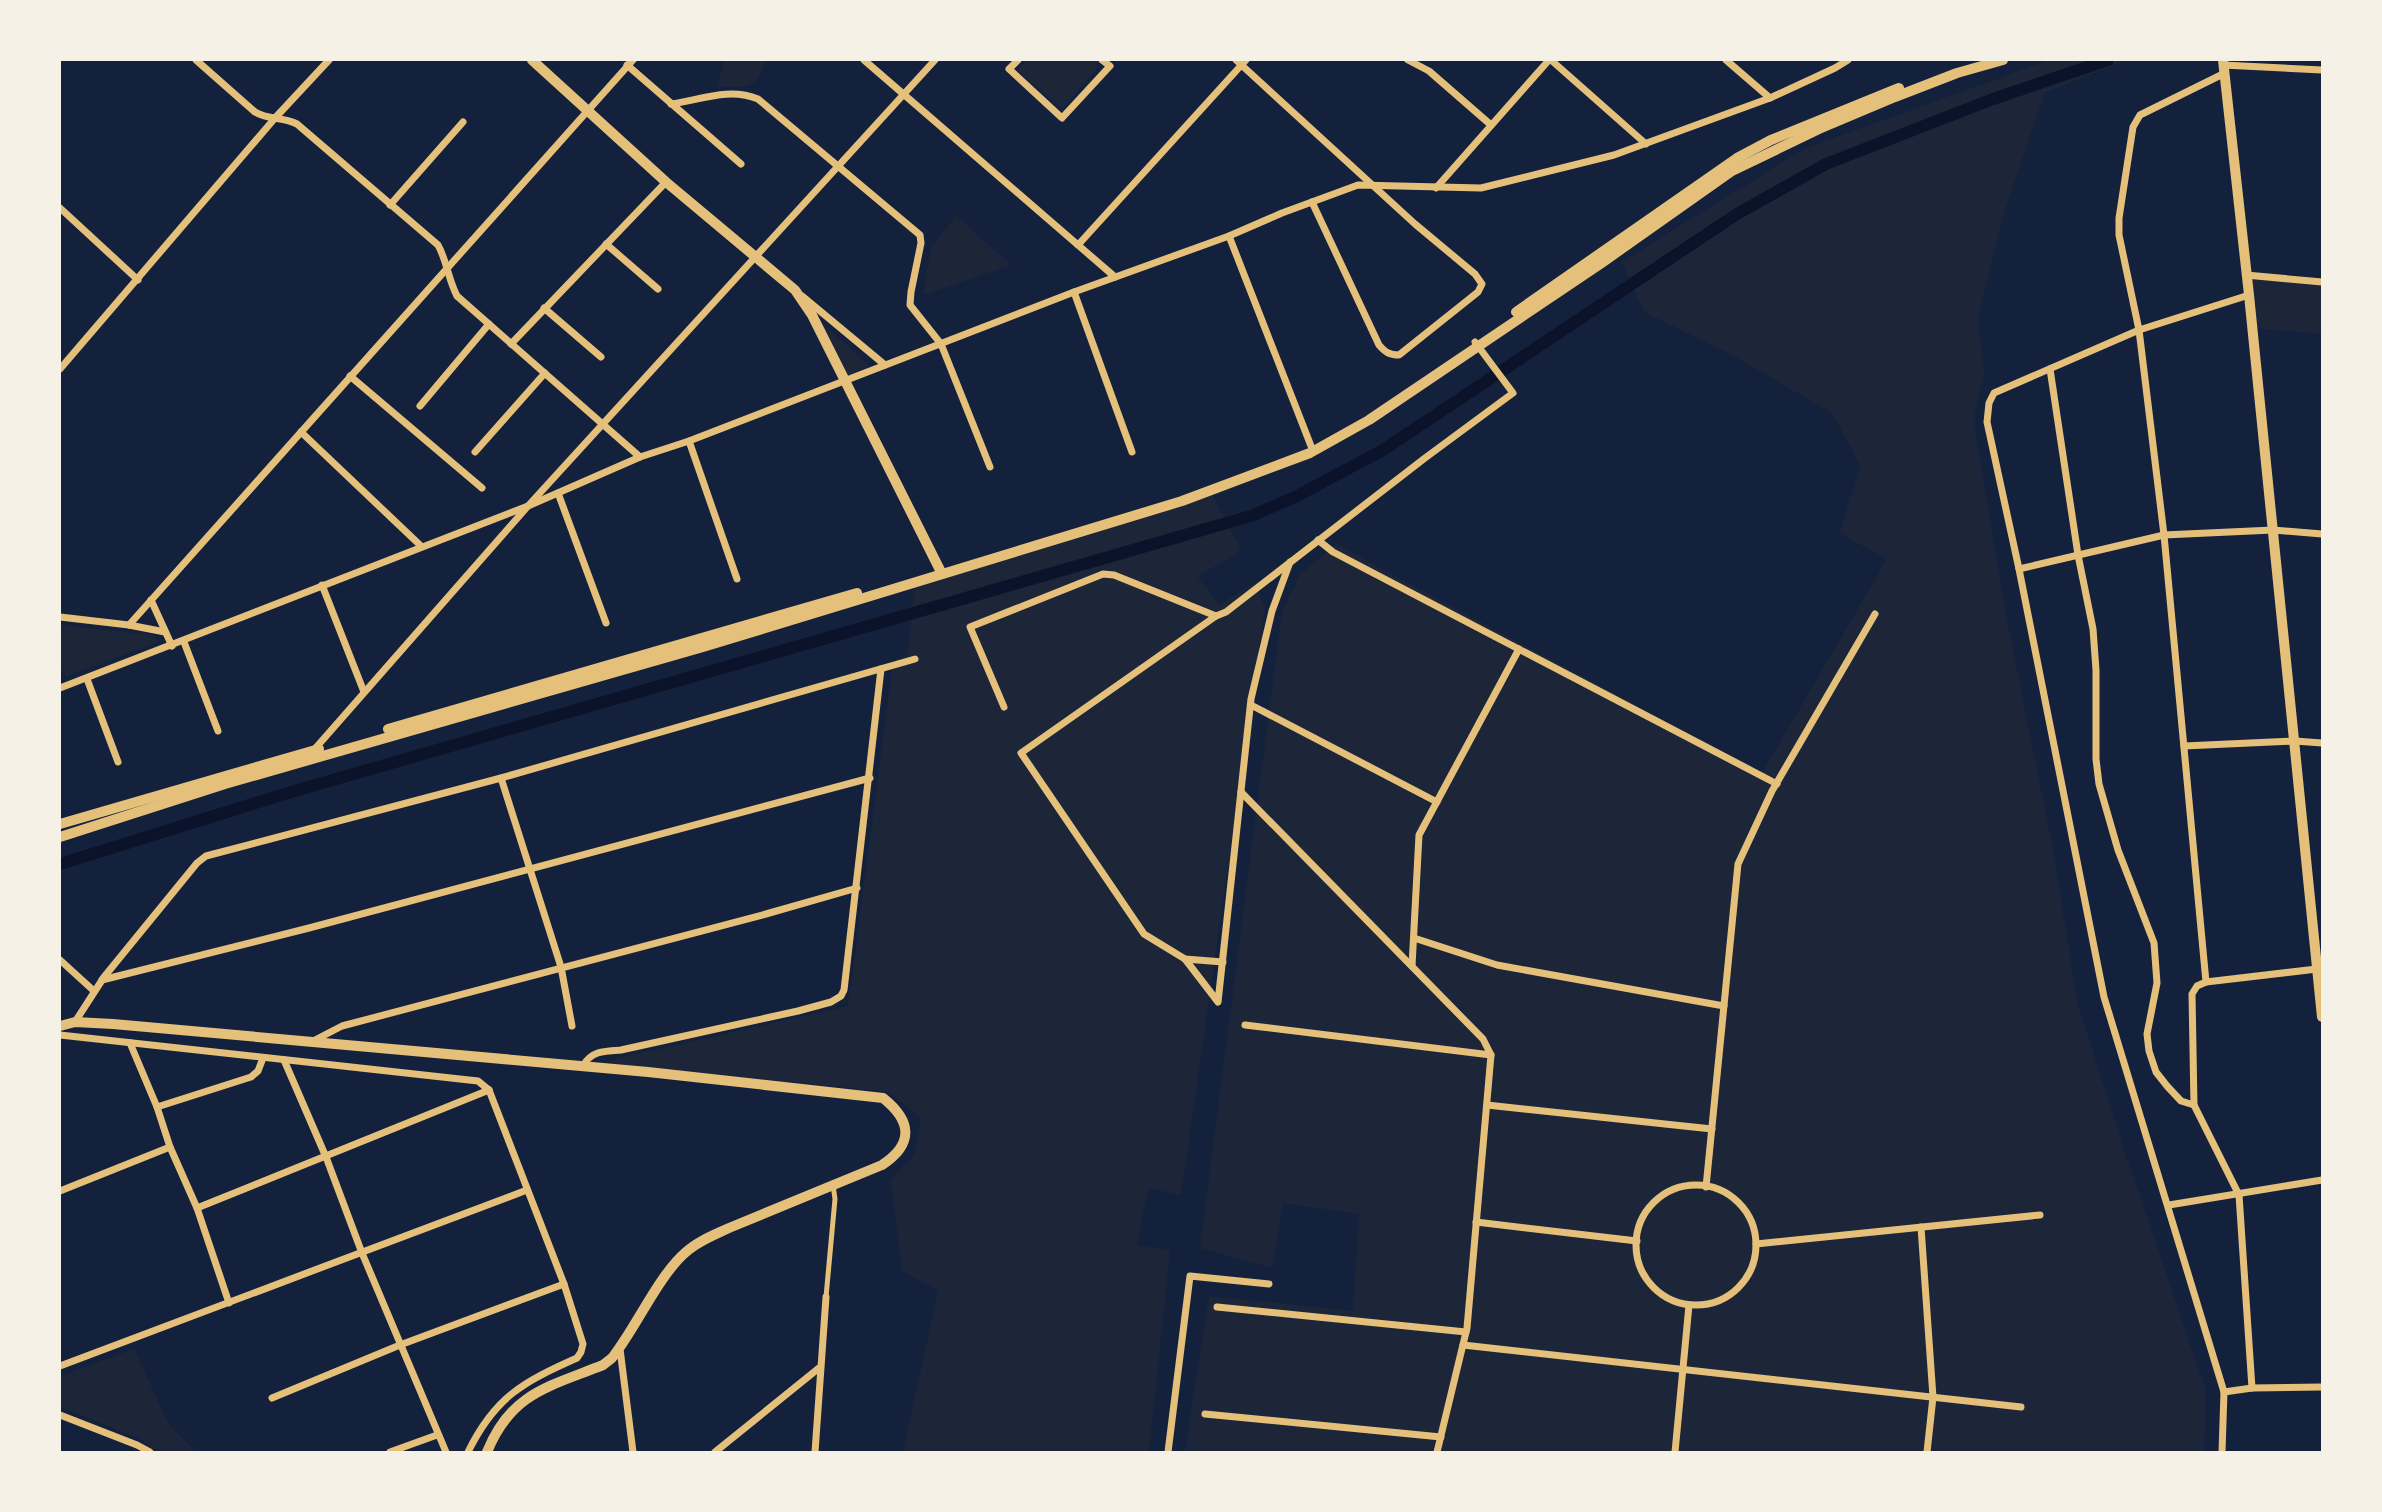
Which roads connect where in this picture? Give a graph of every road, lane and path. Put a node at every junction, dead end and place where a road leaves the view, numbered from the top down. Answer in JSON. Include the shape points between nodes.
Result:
{"nodes":[{"id":1,"x":196,"y":60,"type":"edge"},
{"id":2,"x":329,"y":60,"type":"edge"},
{"id":3,"x":532,"y":60,"type":"edge"},
{"id":4,"x":864,"y":60,"type":"edge"},
{"id":5,"x":935,"y":60,"type":"edge"},
{"id":6,"x":1018,"y":60,"type":"edge"},
{"id":7,"x":1102,"y":60,"type":"edge"},
{"id":8,"x":1408,"y":60,"type":"edge"},
{"id":9,"x":1550,"y":60,"type":"edge"},
{"id":10,"x":1726,"y":60,"type":"edge"},
{"id":11,"x":1848,"y":60,"type":"edge"},
{"id":12,"x":1980,"y":60,"type":"edge"},
{"id":13,"x":2003,"y":60,"type":"edge"},
{"id":14,"x":1241,"y":61,"type":"edge"},
{"id":15,"x":630,"y":62,"type":"edge"},
{"id":16,"x":2225,"y":64,"type":"edge"},
{"id":17,"x":2322,"y":70,"type":"edge"},
{"id":18,"x":904,"y":95,"type":"junction"},
{"id":19,"x":1770,"y":98,"type":"junction"},
{"id":20,"x":671,"y":104,"type":"junction"},
{"id":21,"x":589,"y":111,"type":"junction"},
{"id":22,"x":275,"y":118,"type":"junction"},
{"id":23,"x":463,"y":122,"type":"dead end"},
{"id":24,"x":1491,"y":125,"type":"junction"},
{"id":25,"x":1646,"y":144,"type":"junction"},
{"id":26,"x":741,"y":164,"type":"dead end"},
{"id":27,"x":840,"y":166,"type":"junction"},
{"id":28,"x":666,"y":182,"type":"junction"},
{"id":29,"x":1375,"y":186,"type":"junction"},
{"id":30,"x":1436,"y":188,"type":"junction"},
{"id":31,"x":1312,"y":202,"type":"junction"},
{"id":32,"x":390,"y":205,"type":"junction"},
{"id":33,"x":60,"y":208,"type":"edge"},
{"id":34,"x":1230,"y":236,"type":"junction"},
{"id":35,"x":606,"y":244,"type":"junction"},
{"id":36,"x":1078,"y":245,"type":"junction"},
{"id":37,"x":754,"y":256,"type":"junction"},
{"id":38,"x":446,"y":270,"type":"junction"},
{"id":39,"x":2246,"y":275,"type":"junction"},
{"id":40,"x":1115,"y":277,"type":"junction"},
{"id":41,"x":138,"y":280,"type":"junction"},
{"id":42,"x":2322,"y":282,"type":"edge"},
{"id":43,"x":658,"y":289,"type":"dead end"},
{"id":44,"x":795,"y":290,"type":"junction"},
{"id":45,"x":1074,"y":292,"type":"junction"},
{"id":46,"x":2249,"y":295,"type":"junction"},
{"id":47,"x":544,"y":308,"type":"junction"},
{"id":48,"x":489,"y":324,"type":"junction"},
{"id":49,"x":2139,"y":330,"type":"junction"},
{"id":50,"x":511,"y":344,"type":"junction"},
{"id":51,"x":941,"y":344,"type":"junction"},
{"id":52,"x":1476,"y":344,"type":"junction"},
{"id":53,"x":601,"y":357,"type":"dead end"},
{"id":54,"x":885,"y":365,"type":"junction"},
{"id":55,"x":60,"y":369,"type":"edge"},
{"id":56,"x":2050,"y":369,"type":"junction"},
{"id":57,"x":545,"y":373,"type":"junction"},
{"id":58,"x":350,"y":376,"type":"junction"},
{"id":59,"x":844,"y":380,"type":"junction"},
{"id":60,"x":420,"y":406,"type":"dead end"},
{"id":61,"x":602,"y":424,"type":"junction"},
{"id":62,"x":301,"y":432,"type":"junction"},
{"id":63,"x":689,"y":441,"type":"junction"},
{"id":64,"x":1311,"y":446,"type":"junction"},
{"id":65,"x":1132,"y":452,"type":"dead end"},
{"id":66,"x":475,"y":453,"type":"dead end"},
{"id":67,"x":640,"y":457,"type":"junction"},
{"id":68,"x":990,"y":467,"type":"dead end"},
{"id":69,"x":482,"y":488,"type":"dead end"},
{"id":70,"x":558,"y":493,"type":"junction"},
{"id":71,"x":528,"y":506,"type":"junction"},
{"id":72,"x":2273,"y":530,"type":"junction"},
{"id":73,"x":2322,"y":534,"type":"edge"},
{"id":74,"x":2164,"y":535,"type":"junction"},
{"id":75,"x":1318,"y":540,"type":"junction"},
{"id":76,"x":421,"y":546,"type":"junction"},
{"id":77,"x":2078,"y":555,"type":"junction"},
{"id":78,"x":1290,"y":562,"type":"junction"},
{"id":79,"x":2019,"y":569,"type":"junction"},
{"id":80,"x":941,"y":572,"type":"junction"},
{"id":81,"x":737,"y":579,"type":"dead end"},
{"id":82,"x":322,"y":585,"type":"junction"},
{"id":83,"x":151,"y":600,"type":"junction"},
{"id":84,"x":1875,"y":614,"type":"dead end"},
{"id":85,"x":1216,"y":616,"type":"junction"},
{"id":86,"x":60,"y":617,"type":"edge"},
{"id":87,"x":606,"y":623,"type":"dead end"},
{"id":88,"x":129,"y":625,"type":"junction"},
{"id":89,"x":164,"y":632,"type":"junction"},
{"id":90,"x":184,"y":642,"type":"junction"},
{"id":91,"x":172,"y":646,"type":"junction"},
{"id":92,"x":1519,"y":649,"type":"junction"},
{"id":93,"x":915,"y":659,"type":"dead end"},
{"id":94,"x":881,"y":669,"type":"junction"},
{"id":95,"x":88,"y":678,"type":"junction"},
{"id":96,"x":61,"y":685,"type":"edge"},
{"id":97,"x":364,"y":692,"type":"junction"},
{"id":98,"x":1251,"y":705,"type":"junction"},
{"id":99,"x":1003,"y":707,"type":"dead end"},
{"id":100,"x":218,"y":731,"type":"dead end"},
{"id":101,"x":2295,"y":741,"type":"junction"},
{"id":102,"x":2322,"y":743,"type":"edge"},
{"id":103,"x":2184,"y":746,"type":"junction"},
{"id":104,"x":313,"y":751,"type":"junction"},
{"id":105,"x":118,"y":762,"type":"dead end"},
{"id":106,"x":502,"y":778,"type":"junction"},
{"id":107,"x":870,"y":778,"type":"junction"},
{"id":108,"x":1777,"y":784,"type":"junction"},
{"id":109,"x":1241,"y":792,"type":"junction"},
{"id":110,"x":1437,"y":802,"type":"junction"},
{"id":111,"x":60,"y":824,"type":"edge"},
{"id":112,"x":60,"y":837,"type":"edge"},
{"id":113,"x":530,"y":869,"type":"junction"},
{"id":114,"x":856,"y":888,"type":"junction"},
{"id":115,"x":1414,"y":938,"type":"junction"},
{"id":116,"x":1185,"y":959,"type":"junction"},
{"id":117,"x":60,"y":960,"type":"edge"},
{"id":118,"x":1223,"y":962,"type":"junction"},
{"id":119,"x":2319,"y":964,"type":"edge"},
{"id":120,"x":1412,"y":966,"type":"junction"},
{"id":121,"x":561,"y":967,"type":"junction"},
{"id":122,"x":102,"y":980,"type":"junction"},
{"id":123,"x":2206,"y":982,"type":"junction"},
{"id":124,"x":94,"y":991,"type":"junction"},
{"id":125,"x":1724,"y":1006,"type":"junction"},
{"id":126,"x":2322,"y":1017,"type":"edge"},
{"id":127,"x":75,"y":1022,"type":"junction"},
{"id":128,"x":1245,"y":1025,"type":"dead end"},
{"id":129,"x":60,"y":1026,"type":"edge"},
{"id":130,"x":572,"y":1026,"type":"dead end"},
{"id":131,"x":60,"y":1035,"type":"edge"},
{"id":132,"x":313,"y":1041,"type":"junction"},
{"id":133,"x":130,"y":1043,"type":"junction"},
{"id":134,"x":1491,"y":1055,"type":"junction"},
{"id":135,"x":263,"y":1058,"type":"junction"},
{"id":136,"x":284,"y":1060,"type":"junction"},
{"id":137,"x":583,"y":1066,"type":"junction"},
{"id":138,"x":489,"y":1090,"type":"junction"},
{"id":139,"x":1486,"y":1105,"type":"junction"},
{"id":140,"x":2194,"y":1105,"type":"junction"},
{"id":141,"x":157,"y":1107,"type":"junction"},
{"id":142,"x":1712,"y":1129,"type":"junction"},
{"id":143,"x":170,"y":1147,"type":"junction"},
{"id":144,"x":326,"y":1157,"type":"junction"},
{"id":145,"x":2322,"y":1180,"type":"edge"},
{"id":146,"x":833,"y":1185,"type":"junction"},
{"id":147,"x":1706,"y":1187,"type":"junction"},
{"id":148,"x":527,"y":1190,"type":"junction"},
{"id":149,"x":60,"y":1191,"type":"edge"},
{"id":150,"x":2239,"y":1195,"type":"junction"},
{"id":151,"x":2169,"y":1205,"type":"junction"},
{"id":152,"x":197,"y":1208,"type":"junction"},
{"id":153,"x":2040,"y":1215,"type":"dead end"},
{"id":154,"x":1476,"y":1222,"type":"junction"},
{"id":155,"x":1921,"y":1227,"type":"junction"},
{"id":156,"x":1637,"y":1241,"type":"junction"},
{"id":157,"x":1756,"y":1244,"type":"junction"},
{"id":158,"x":362,"y":1252,"type":"junction"},
{"id":159,"x":564,"y":1284,"type":"junction"},
{"id":160,"x":1269,"y":1284,"type":"dead end"},
{"id":161,"x":826,"y":1297,"type":"joint"},
{"id":162,"x":229,"y":1303,"type":"junction"},
{"id":163,"x":1689,"y":1305,"type":"junction"},
{"id":164,"x":1217,"y":1307,"type":"dead end"},
{"id":165,"x":1466,"y":1332,"type":"junction"},
{"id":166,"x":400,"y":1345,"type":"junction"},
{"id":167,"x":1463,"y":1345,"type":"junction"},
{"id":168,"x":620,"y":1349,"type":"junction"},
{"id":169,"x":60,"y":1366,"type":"edge"},
{"id":170,"x":819,"y":1368,"type":"junction"},
{"id":171,"x":1683,"y":1369,"type":"junction"},
{"id":172,"x":2322,"y":1387,"type":"edge"},
{"id":173,"x":2252,"y":1388,"type":"junction"},
{"id":174,"x":2224,"y":1392,"type":"junction"},
{"id":175,"x":1933,"y":1397,"type":"junction"},
{"id":176,"x":272,"y":1398,"type":"dead end"},
{"id":177,"x":2021,"y":1407,"type":"dead end"},
{"id":178,"x":1206,"y":1414,"type":"dead end"},
{"id":179,"x":60,"y":1415,"type":"edge"},
{"id":180,"x":437,"y":1435,"type":"junction"},
{"id":181,"x":1441,"y":1437,"type":"junction"},
{"id":182,"x":136,"y":1449,"type":"edge"},
{"id":183,"x":150,"y":1452,"type":"edge"},
{"id":184,"x":390,"y":1452,"type":"edge"},
{"id":185,"x":446,"y":1452,"type":"edge"},
{"id":186,"x":468,"y":1452,"type":"edge"},
{"id":187,"x":487,"y":1452,"type":"edge"},
{"id":188,"x":633,"y":1452,"type":"edge"},
{"id":189,"x":715,"y":1452,"type":"edge"},
{"id":190,"x":815,"y":1452,"type":"edge"},
{"id":191,"x":1168,"y":1452,"type":"edge"},
{"id":192,"x":1437,"y":1452,"type":"edge"},
{"id":193,"x":1675,"y":1452,"type":"edge"},
{"id":194,"x":1927,"y":1452,"type":"edge"},
{"id":195,"x":2222,"y":1452,"type":"edge"}],
"edges":[{"from":1,"to":22,"type":"street","via":[[255,112]]},
{"from":2,"to":22,"type":"street"},
{"from":3,"to":21,"type":"main road"},
{"from":4,"to":18,"type":"street"},
{"from":5,"to":18,"type":"street"},
{"from":6,"to":7,"type":"street","via":[[1009,69],[1062,118],[1110,66]]},
{"from":8,"to":24,"type":"street","via":[[1429,71]]},
{"from":9,"to":24,"type":"street"},
{"from":9,"to":25,"type":"street"},
{"from":10,"to":19,"type":"street"},
{"from":11,"to":19,"type":"street"},
{"from":12,"to":52,"type":"main road","via":[[1874,97],[1737,158]]},
{"from":13,"to":52,"type":"main road","via":[[1895,97],[1732,171]]},
{"from":14,"to":29,"type":"street"},
{"from":14,"to":36,"type":"street"},
{"from":15,"to":20,"type":"street"},
{"from":15,"to":21,"type":"street"},
{"from":16,"to":17,"type":"street"},
{"from":16,"to":39,"type":"main road"},
{"from":16,"to":49,"type":"street","via":[[2140,115],[2133,127],[2119,235]]},
{"from":18,"to":27,"type":"street"},
{"from":18,"to":36,"type":"street"},
{"from":19,"to":25,"type":"street"},
{"from":20,"to":26,"type":"street"},
{"from":20,"to":27,"type":"street","via":[[744,93],[758,99]]},
{"from":21,"to":28,"type":"main road"},
{"from":21,"to":38,"type":"street"},
{"from":22,"to":32,"type":"street","via":[[297,124]]},
{"from":22,"to":41,"type":"street"},
{"from":23,"to":32,"type":"street"},
{"from":24,"to":30,"type":"street"},
{"from":25,"to":30,"type":"street","via":[[1480,188]]},
{"from":27,"to":37,"type":"street"},
{"from":27,"to":51,"type":"street","via":[[920,235],[910,305]]},
{"from":28,"to":35,"type":"street"},
{"from":28,"to":37,"type":"main road"},
{"from":29,"to":30,"type":"street"},
{"from":29,"to":31,"type":"street","via":[[1358,185]]},
{"from":29,"to":31,"type":"street","via":[[1482,284],[1399,355],[1379,345]]},
{"from":31,"to":34,"type":"street"},
{"from":32,"to":38,"type":"street","via":[[438,245]]},
{"from":33,"to":41,"type":"street"},
{"from":34,"to":40,"type":"street"},
{"from":34,"to":64,"type":"street"},
{"from":35,"to":43,"type":"street"},
{"from":35,"to":47,"type":"street"},
{"from":36,"to":40,"type":"street"},
{"from":37,"to":44,"type":"main road"},
{"from":37,"to":61,"type":"street"},
{"from":38,"to":48,"type":"street","via":[[457,296]]},
{"from":38,"to":58,"type":"street"},
{"from":39,"to":42,"type":"street"},
{"from":39,"to":46,"type":"main road"},
{"from":40,"to":45,"type":"street"},
{"from":41,"to":55,"type":"street"},
{"from":44,"to":54,"type":"street"},
{"from":44,"to":59,"type":"main road"},
{"from":45,"to":51,"type":"street"},
{"from":45,"to":65,"type":"street"},
{"from":46,"to":49,"type":"street"},
{"from":46,"to":72,"type":"main road"},
{"from":47,"to":50,"type":"street"},
{"from":47,"to":53,"type":"street"},
{"from":48,"to":50,"type":"street"},
{"from":48,"to":60,"type":"street"},
{"from":49,"to":56,"type":"street"},
{"from":49,"to":74,"type":"street"},
{"from":50,"to":57,"type":"street"},
{"from":51,"to":54,"type":"street"},
{"from":51,"to":68,"type":"street"},
{"from":52,"to":64,"type":"main road"},
{"from":52,"to":75,"type":"street","via":[[1513,393]]},
{"from":52,"to":80,"type":"main road","via":[[1369,420],[1310,453],[1182,501]]},
{"from":54,"to":59,"type":"street"},
{"from":56,"to":77,"type":"street"},
{"from":56,"to":79,"type":"street","via":[[1994,393],[1989,403],[1987,422]]},
{"from":57,"to":61,"type":"street"},
{"from":57,"to":66,"type":"street"},
{"from":58,"to":62,"type":"street"},
{"from":58,"to":69,"type":"street"},
{"from":59,"to":63,"type":"street"},
{"from":59,"to":80,"type":"main road"},
{"from":61,"to":67,"type":"street"},
{"from":61,"to":71,"type":"street"},
{"from":62,"to":76,"type":"street"},
{"from":62,"to":83,"type":"street"},
{"from":63,"to":67,"type":"street"},
{"from":63,"to":81,"type":"street"},
{"from":64,"to":80,"type":"main road"},
{"from":67,"to":70,"type":"street"},
{"from":70,"to":71,"type":"street"},
{"from":70,"to":87,"type":"street"},
{"from":71,"to":76,"type":"street"},
{"from":71,"to":97,"type":"street"},
{"from":72,"to":73,"type":"street"},
{"from":72,"to":74,"type":"street"},
{"from":72,"to":101,"type":"main road"},
{"from":74,"to":77,"type":"street"},
{"from":74,"to":103,"type":"street"},
{"from":75,"to":78,"type":"street"},
{"from":75,"to":92,"type":"street"},
{"from":76,"to":82,"type":"street"},
{"from":77,"to":79,"type":"street"},
{"from":77,"to":140,"type":"street","via":[[2093,629],[2099,784],[2118,850],[2154,943],[2157,983],[2147,1034],[2149,1051],[2167,1086],[2181,1101]]},
{"from":78,"to":85,"type":"street"},
{"from":78,"to":98,"type":"street","via":[[1272,611]]},
{"from":79,"to":151,"type":"street","via":[[2104,997]]},
{"from":80,"to":104,"type":"main road"},
{"from":80,"to":112,"type":"main road"},
{"from":82,"to":90,"type":"street"},
{"from":82,"to":97,"type":"street"},
{"from":83,"to":88,"type":"street"},
{"from":83,"to":89,"type":"street"},
{"from":84,"to":108,"type":"street"},
{"from":85,"to":99,"type":"street","via":[[1103,574],[970,627]]},
{"from":85,"to":116,"type":"street","via":[[1021,753],[1144,934]]},
{"from":86,"to":88,"type":"street"},
{"from":88,"to":89,"type":"street"},
{"from":89,"to":91,"type":"street"},
{"from":90,"to":91,"type":"street"},
{"from":90,"to":100,"type":"street"},
{"from":91,"to":95,"type":"street"},
{"from":92,"to":108,"type":"street"},
{"from":92,"to":110,"type":"street"},
{"from":93,"to":94,"type":"street"},
{"from":94,"to":106,"type":"street"},
{"from":94,"to":107,"type":"street"},
{"from":95,"to":96,"type":"street"},
{"from":95,"to":105,"type":"street"},
{"from":97,"to":104,"type":"street"},
{"from":98,"to":109,"type":"street"},
{"from":98,"to":110,"type":"street"},
{"from":101,"to":102,"type":"street"},
{"from":101,"to":103,"type":"street"},
{"from":101,"to":119,"type":"main road"},
{"from":103,"to":123,"type":"street"},
{"from":104,"to":111,"type":"main road"},
{"from":106,"to":113,"type":"street"},
{"from":106,"to":122,"type":"street","via":[[206,856]]},
{"from":107,"to":113,"type":"street"},
{"from":107,"to":114,"type":"street"},
{"from":108,"to":125,"type":"street","via":[[1738,864]]},
{"from":109,"to":118,"type":"street"},
{"from":109,"to":120,"type":"street"},
{"from":110,"to":115,"type":"street","via":[[1419,835]]},
{"from":113,"to":121,"type":"street"},
{"from":113,"to":122,"type":"street"},
{"from":114,"to":121,"type":"street"},
{"from":114,"to":137,"type":"street","via":[[841,996],[798,1011],[601,1052],[587,1058]]},
{"from":115,"to":120,"type":"street"},
{"from":115,"to":125,"type":"street","via":[[1497,965]]},
{"from":116,"to":118,"type":"street"},
{"from":116,"to":118,"type":"street","via":[[1218,1002]]},
{"from":117,"to":124,"type":"street"},
{"from":119,"to":123,"type":"street"},
{"from":119,"to":126,"type":"main road"},
{"from":120,"to":134,"type":"street","via":[[1483,1039]]},
{"from":121,"to":130,"type":"street"},
{"from":121,"to":132,"type":"street","via":[[342,1026]]},
{"from":122,"to":124,"type":"street"},
{"from":123,"to":140,"type":"street","via":[[2192,994]]},
{"from":124,"to":127,"type":"street"},
{"from":125,"to":142,"type":"street"},
{"from":127,"to":129,"type":"main road"},
{"from":127,"to":132,"type":"main road"},
{"from":128,"to":134,"type":"street"},
{"from":131,"to":133,"type":"street"},
{"from":132,"to":137,"type":"main road"},
{"from":133,"to":135,"type":"street"},
{"from":133,"to":141,"type":"street"},
{"from":134,"to":139,"type":"street"},
{"from":135,"to":136,"type":"street"},
{"from":135,"to":141,"type":"street","via":[[251,1077]]},
{"from":136,"to":138,"type":"street","via":[[478,1082]]},
{"from":136,"to":144,"type":"street"},
{"from":137,"to":146,"type":"main road","via":[[883,1098],[903,1118],[904,1144],[882,1165]]},
{"from":138,"to":144,"type":"street"},
{"from":138,"to":148,"type":"street"},
{"from":139,"to":142,"type":"street"},
{"from":139,"to":154,"type":"street"},
{"from":140,"to":150,"type":"street"},
{"from":141,"to":143,"type":"street"},
{"from":142,"to":147,"type":"street"},
{"from":143,"to":149,"type":"street"},
{"from":143,"to":152,"type":"street"},
{"from":144,"to":152,"type":"street"},
{"from":144,"to":158,"type":"street"},
{"from":145,"to":150,"type":"street"},
{"from":146,"to":161,"type":"street"},
{"from":146,"to":168,"type":"main road","via":[[729,1228],[686,1252]]},
{"from":147,"to":156,"type":"street","via":[[1679,1188],[1661,1197],[1647,1211]]},
{"from":147,"to":157,"type":"street","via":[[1735,1199],[1748,1214]]},
{"from":148,"to":158,"type":"street"},
{"from":148,"to":159,"type":"street"},
{"from":150,"to":151,"type":"street"},
{"from":150,"to":173,"type":"street"},
{"from":151,"to":174,"type":"street"},
{"from":152,"to":162,"type":"street"},
{"from":153,"to":155,"type":"street"},
{"from":154,"to":156,"type":"street"},
{"from":154,"to":165,"type":"street"},
{"from":155,"to":157,"type":"street"},
{"from":155,"to":175,"type":"street"},
{"from":156,"to":163,"type":"street","via":[[1641,1270],[1653,1287],[1669,1299]]},
{"from":157,"to":163,"type":"street","via":[[1752,1270],[1741,1286],[1726,1298]]},
{"from":158,"to":162,"type":"street"},
{"from":158,"to":166,"type":"street"},
{"from":159,"to":166,"type":"street"},
{"from":159,"to":186,"type":"street","via":[[582,1352],[529,1380],[503,1401],[480,1428]]},
{"from":160,"to":191,"type":"street","via":[[1190,1276]]},
{"from":161,"to":170,"type":"street"},
{"from":162,"to":169,"type":"street"},
{"from":163,"to":171,"type":"street"},
{"from":164,"to":165,"type":"street"},
{"from":165,"to":167,"type":"street"},
{"from":166,"to":176,"type":"street"},
{"from":166,"to":180,"type":"street"},
{"from":167,"to":171,"type":"street"},
{"from":167,"to":181,"type":"street"},
{"from":168,"to":187,"type":"main road","via":[[603,1365],[540,1391],[513,1408]]},
{"from":168,"to":188,"type":"street"},
{"from":170,"to":189,"type":"street"},
{"from":170,"to":190,"type":"street"},
{"from":171,"to":175,"type":"street"},
{"from":171,"to":193,"type":"street"},
{"from":172,"to":173,"type":"street"},
{"from":173,"to":174,"type":"street"},
{"from":174,"to":195,"type":"street"},
{"from":175,"to":177,"type":"street"},
{"from":175,"to":194,"type":"street"},
{"from":178,"to":181,"type":"street"},
{"from":179,"to":182,"type":"street"},
{"from":180,"to":184,"type":"street"},
{"from":180,"to":185,"type":"street"},
{"from":181,"to":192,"type":"street"},
{"from":182,"to":183,"type":"street"}]}
